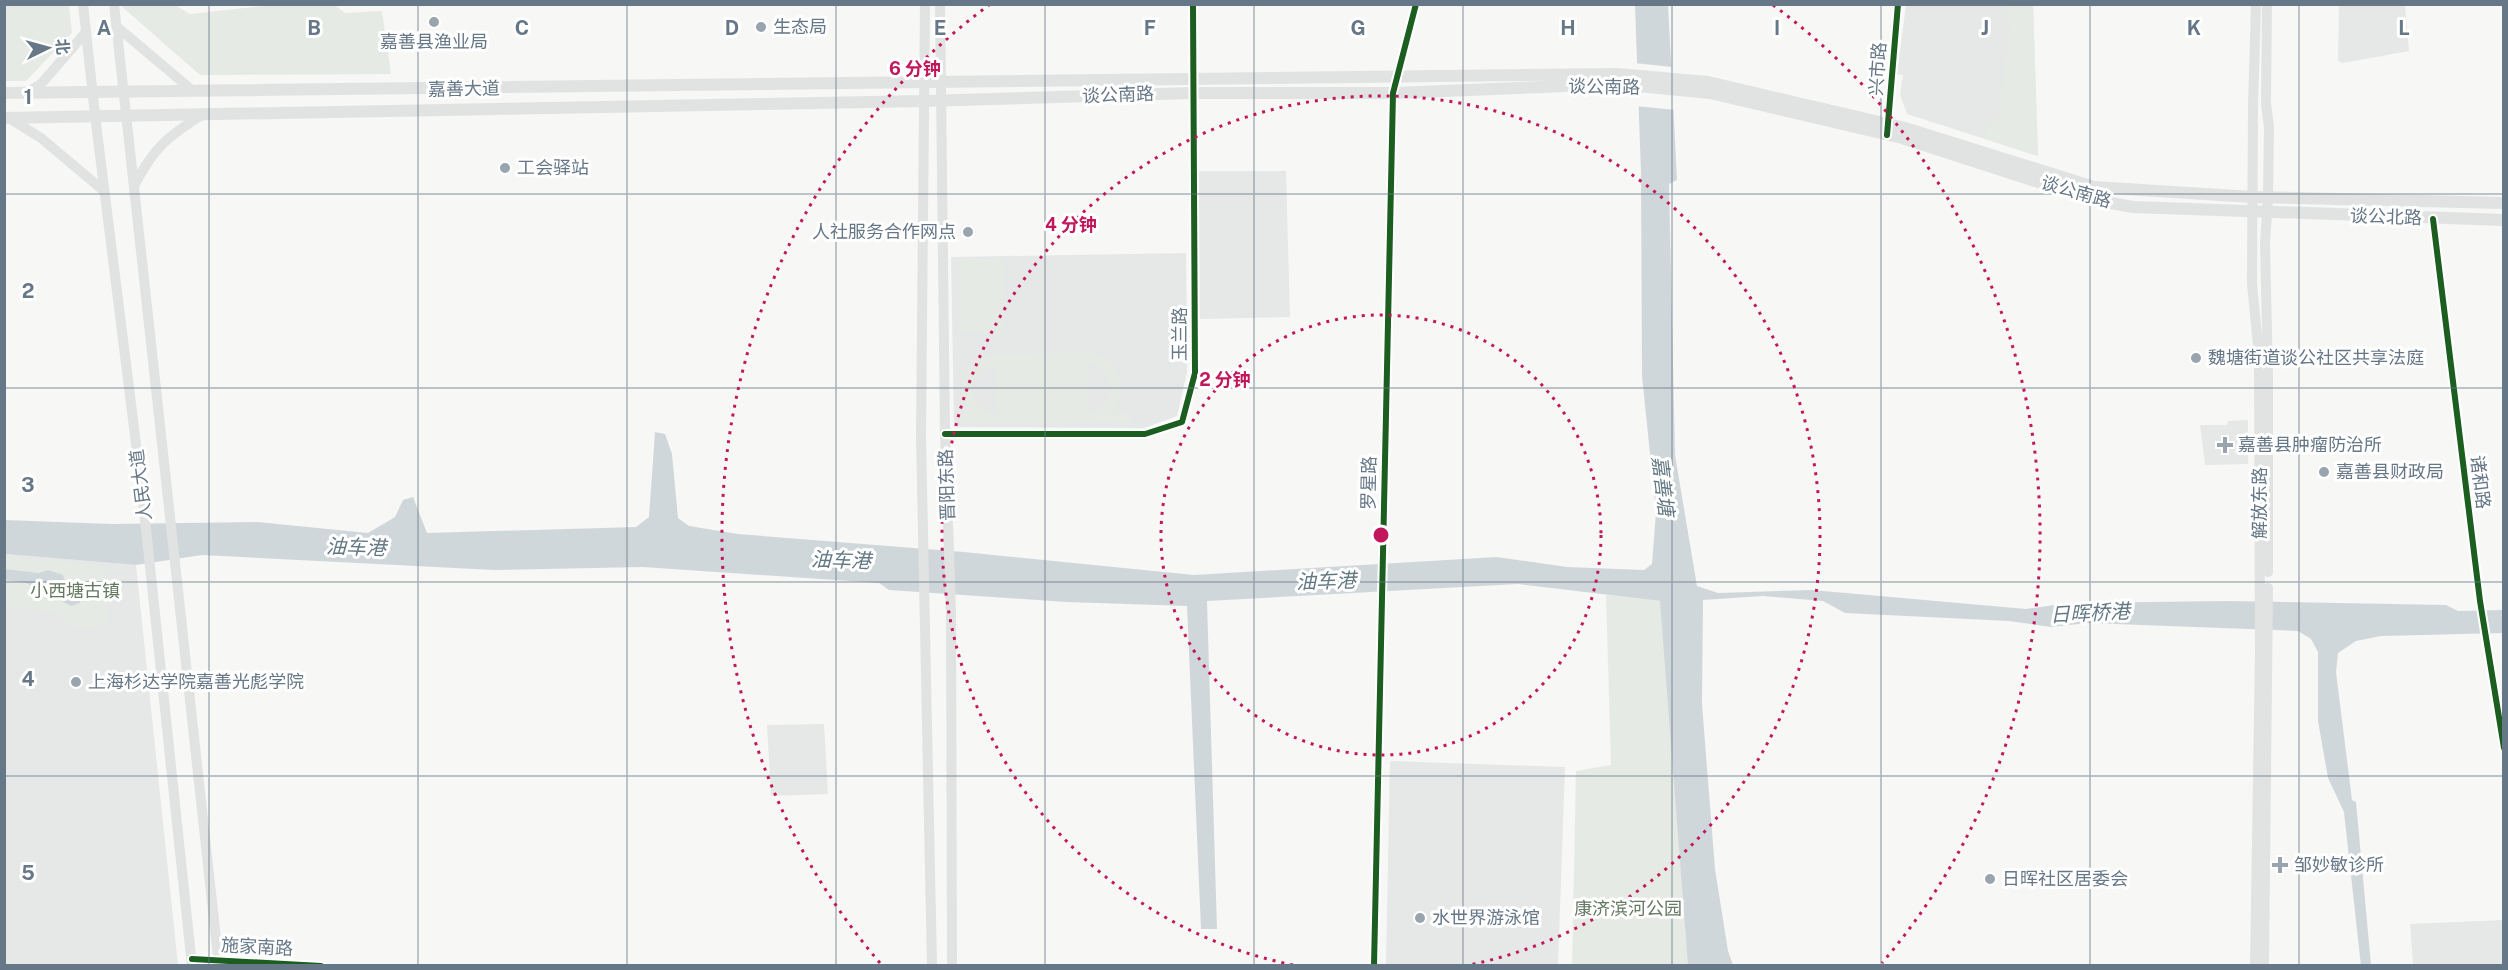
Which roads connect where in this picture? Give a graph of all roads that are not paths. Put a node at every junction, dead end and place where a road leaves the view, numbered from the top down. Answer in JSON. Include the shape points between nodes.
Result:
{"nodes":[{"id":1,"x":83,"y":4,"type":"edge"},
{"id":2,"x":114,"y":4,"type":"edge"},
{"id":3,"x":925,"y":4,"type":"edge"},
{"id":4,"x":940,"y":4,"type":"edge"},
{"id":5,"x":1193,"y":4,"type":"edge"},
{"id":6,"x":1416,"y":4,"type":"edge"},
{"id":7,"x":1898,"y":4,"type":"edge"},
{"id":8,"x":2256,"y":4,"type":"edge"},
{"id":9,"x":2267,"y":4,"type":"edge"},
{"id":10,"x":116,"y":26,"type":"junction"},
{"id":11,"x":86,"y":32,"type":"junction"},
{"id":12,"x":1397,"y":78,"type":"junction"},
{"id":13,"x":1193,"y":79,"type":"junction"},
{"id":14,"x":1617,"y":79,"type":"junction"},
{"id":15,"x":941,"y":83,"type":"junction"},
{"id":16,"x":924,"y":84,"type":"junction"},
{"id":17,"x":193,"y":91,"type":"junction"},
{"id":18,"x":92,"y":92,"type":"junction"},
{"id":19,"x":123,"y":92,"type":"junction"},
{"id":20,"x":4,"y":93,"type":"edge"},
{"id":21,"x":27,"y":93,"type":"junction"},
{"id":22,"x":1193,"y":93,"type":"junction"},
{"id":23,"x":1393,"y":93,"type":"junction"},
{"id":24,"x":924,"y":101,"type":"junction"},
{"id":25,"x":942,"y":101,"type":"junction"},
{"id":26,"x":207,"y":113,"type":"junction"},
{"id":27,"x":126,"y":114,"type":"junction"},
{"id":28,"x":95,"y":115,"type":"junction"},
{"id":29,"x":7,"y":118,"type":"edge"},
{"id":30,"x":1888,"y":130,"type":"junction"},
{"id":31,"x":134,"y":186,"type":"junction"},
{"id":32,"x":104,"y":191,"type":"junction"},
{"id":33,"x":2252,"y":197,"type":"junction"},
{"id":34,"x":2268,"y":198,"type":"junction"},
{"id":35,"x":2504,"y":203,"type":"edge"},
{"id":36,"x":2252,"y":213,"type":"junction"},
{"id":37,"x":2268,"y":213,"type":"junction"},
{"id":38,"x":2433,"y":219,"type":"junction"},
{"id":39,"x":2504,"y":220,"type":"edge"},
{"id":40,"x":945,"y":434,"type":"junction"},
{"id":41,"x":2264,"y":579,"type":"junction"},
{"id":42,"x":2264,"y":653,"type":"junction"},
{"id":43,"x":2504,"y":748,"type":"edge"},
{"id":44,"x":192,"y":962,"type":"edge"},
{"id":45,"x":219,"y":963,"type":"edge"},
{"id":46,"x":321,"y":966,"type":"edge"},
{"id":47,"x":932,"y":966,"type":"edge"},
{"id":48,"x":952,"y":966,"type":"edge"},
{"id":49,"x":1374,"y":966,"type":"edge"},
{"id":50,"x":2255,"y":966,"type":"edge"},
{"id":51,"x":2264,"y":966,"type":"edge"}],
"edges":[{"from":1,"to":11,"type":"main road","name":"人民大道"},
{"from":2,"to":10,"type":"main road","name":"人民大道"},
{"from":3,"to":16,"type":"main road","name":"晋阳东路"},
{"from":4,"to":15,"type":"main road","name":"晋阳东路"},
{"from":5,"to":13,"type":"street","name":"玉兰路"},
{"from":6,"to":12,"type":"street","name":"罗星路"},
{"from":7,"to":30,"type":"street","name":"兴市路"},
{"from":8,"to":33,"type":"main road","name":"解放东路"},
{"from":9,"to":34,"type":"main road","name":"解放东路"},
{"from":10,"to":17,"type":"main road"},
{"from":10,"to":19,"type":"main road","name":"人民大道"},
{"from":11,"to":18,"type":"main road","name":"人民大道"},
{"from":11,"to":21,"type":"main road","via":[[42,84]]},
{"from":12,"to":13,"type":"main road","name":"谈公南路"},
{"from":12,"to":14,"type":"main road","name":"谈公南路"},
{"from":12,"to":23,"type":"street","name":"罗星路"},
{"from":13,"to":15,"type":"main road","name":"谈公南路"},
{"from":13,"to":22,"type":"street","name":"玉兰路"},
{"from":14,"to":23,"type":"main road","name":"谈公南路"},
{"from":14,"to":30,"type":"main road","name":"谈公南路","via":[[1709,88]]},
{"from":15,"to":16,"type":"main road","name":"谈公南路"},
{"from":15,"to":25,"type":"main road","name":"晋阳东路"},
{"from":16,"to":17,"type":"main road","name":"嘉善大道"},
{"from":16,"to":24,"type":"main road","name":"晋阳东路"},
{"from":17,"to":19,"type":"main road","name":"嘉善大道"},
{"from":18,"to":19,"type":"main road","name":"嘉善大道"},
{"from":18,"to":21,"type":"main road","name":"嘉善大道"},
{"from":18,"to":28,"type":"main road","name":"人民大道"},
{"from":19,"to":27,"type":"main road","name":"人民大道"},
{"from":20,"to":21,"type":"main road","name":"嘉善大道"},
{"from":22,"to":23,"type":"main road","name":"谈公南路"},
{"from":22,"to":25,"type":"main road","name":"谈公南路"},
{"from":22,"to":40,"type":"street","name":"玉兰路","via":[[1195,373],[1182,422],[1145,434]]},
{"from":23,"to":49,"type":"street","name":"罗星路"},
{"from":24,"to":25,"type":"main road","name":"谈公南路"},
{"from":24,"to":26,"type":"main road","name":"嘉善大道"},
{"from":24,"to":47,"type":"main road","name":"晋阳东路","via":[[921,436]]},
{"from":25,"to":40,"type":"main road","name":"晋阳东路"},
{"from":26,"to":27,"type":"main road","name":"嘉善大道"},
{"from":26,"to":31,"type":"main road","via":[[173,133],[148,159]]},
{"from":27,"to":28,"type":"main road","name":"嘉善大道"},
{"from":27,"to":31,"type":"main road","name":"人民大道"},
{"from":28,"to":29,"type":"main road","name":"嘉善大道"},
{"from":28,"to":32,"type":"main road","name":"人民大道"},
{"from":29,"to":32,"type":"main road","via":[[41,138]]},
{"from":30,"to":33,"type":"main road","name":"谈公南路","via":[[2094,187]]},
{"from":30,"to":36,"type":"main road","name":"谈公南路","via":[[2094,200],[2133,207]]},
{"from":31,"to":45,"type":"main road","name":"人民大道"},
{"from":32,"to":44,"type":"main road","name":"人民大道","via":[[143,500]]},
{"from":33,"to":34,"type":"main road","name":"谈公南路"},
{"from":33,"to":36,"type":"main road","name":"解放东路"},
{"from":34,"to":35,"type":"main road","name":"谈公北路"},
{"from":34,"to":37,"type":"main road","name":"解放东路"},
{"from":36,"to":37,"type":"main road","name":"谈公南路"},
{"from":36,"to":41,"type":"main road","name":"解放东路"},
{"from":37,"to":38,"type":"main road","name":"谈公北路"},
{"from":37,"to":41,"type":"main road","name":"解放东路"},
{"from":38,"to":39,"type":"main road","name":"谈公北路"},
{"from":38,"to":43,"type":"street","name":"诸和路","via":[[2480,601]]},
{"from":40,"to":48,"type":"main road","name":"晋阳东路","via":[[951,612]]},
{"from":41,"to":42,"type":"main road","name":"解放东路"},
{"from":42,"to":50,"type":"main road","name":"解放东路"},
{"from":42,"to":51,"type":"main road","name":"解放东路"},
{"from":44,"to":45,"type":"street","name":"施家南路"},
{"from":45,"to":46,"type":"street","name":"施家南路"}]}
